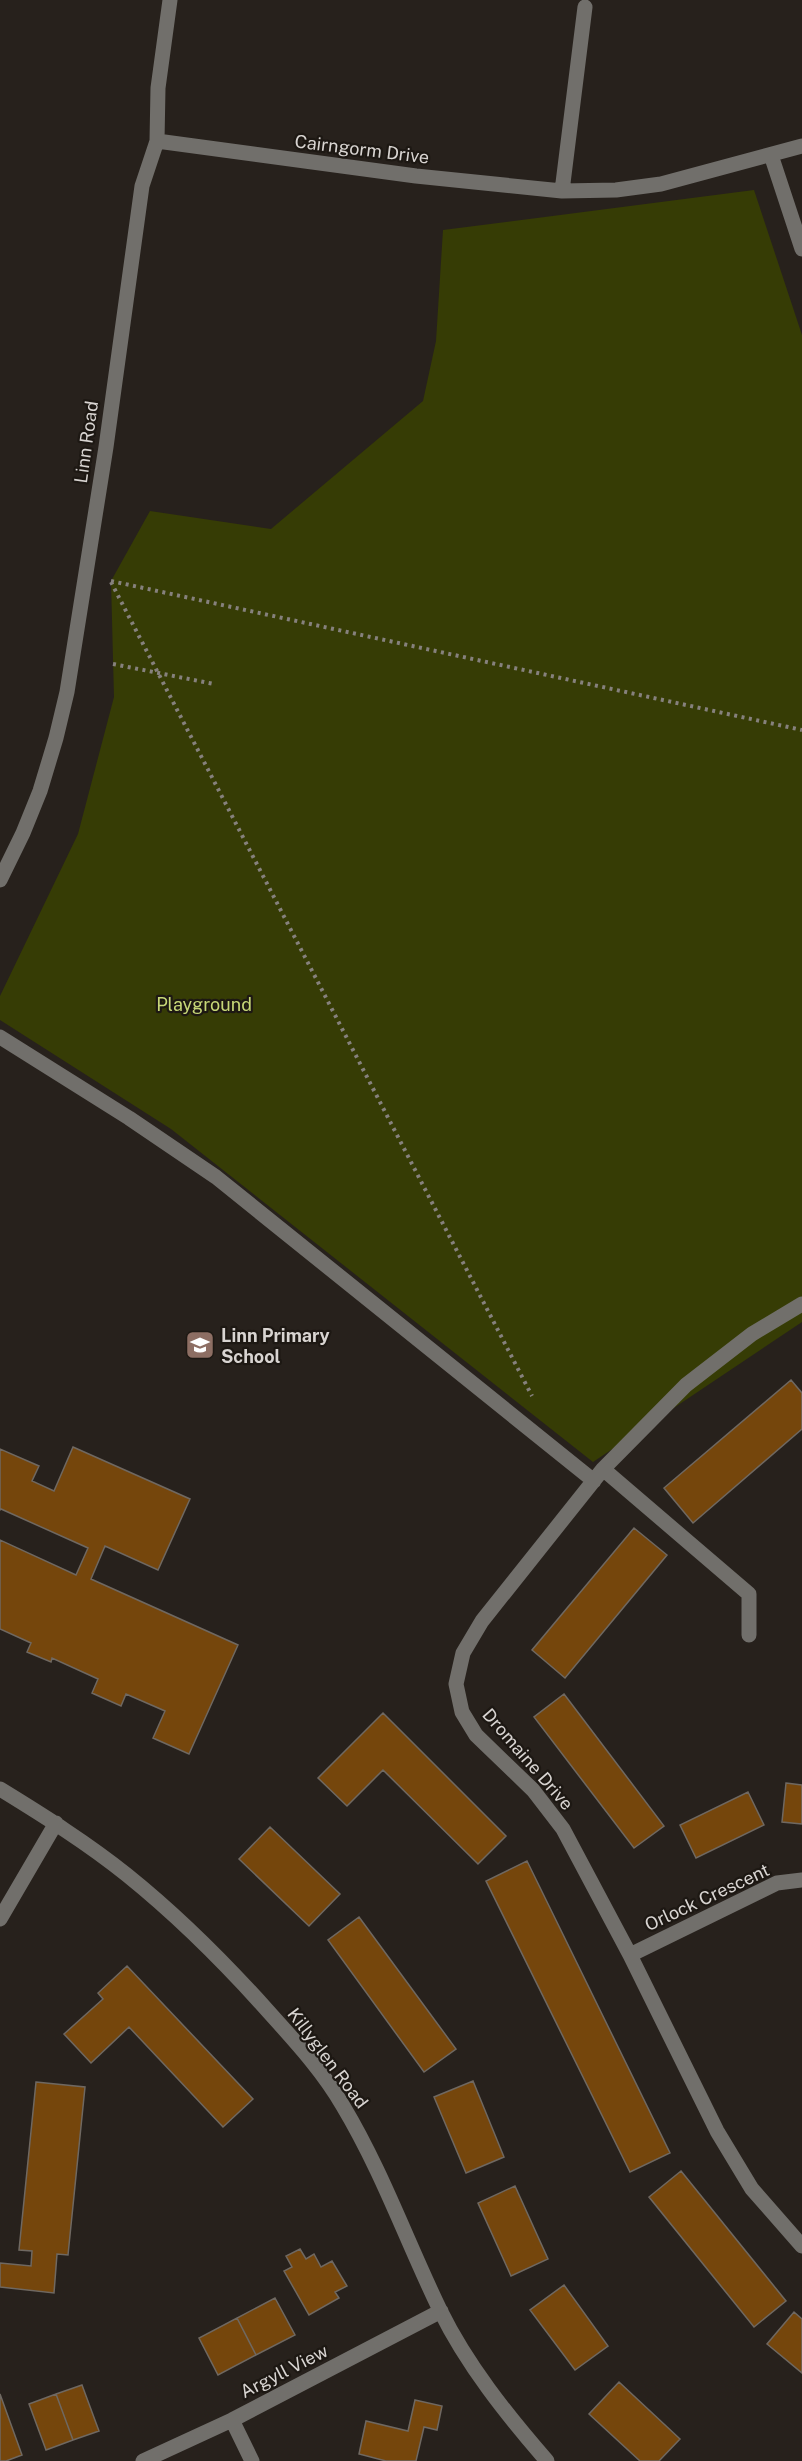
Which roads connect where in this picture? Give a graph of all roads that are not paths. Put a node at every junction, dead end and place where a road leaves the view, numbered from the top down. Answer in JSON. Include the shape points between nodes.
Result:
{"nodes":[{"id":1,"x":170,"y":0,"type":"edge"},
{"id":2,"x":585,"y":7,"type":"dead end"},
{"id":3,"x":157,"y":141,"type":"junction"},
{"id":4,"x":802,"y":146,"type":"edge"},
{"id":5,"x":771,"y":155,"type":"junction"},
{"id":6,"x":562,"y":191,"type":"junction"},
{"id":7,"x":802,"y":249,"type":"edge"},
{"id":8,"x":0,"y":880,"type":"edge"},
{"id":9,"x":0,"y":1037,"type":"edge"},
{"id":10,"x":802,"y":1304,"type":"edge"},
{"id":11,"x":599,"y":1475,"type":"junction"},
{"id":12,"x":749,"y":1635,"type":"dead end"},
{"id":13,"x":0,"y":1789,"type":"edge"},
{"id":14,"x":56,"y":1823,"type":"junction"},
{"id":15,"x":802,"y":1880,"type":"edge"},
{"id":16,"x":0,"y":1919,"type":"edge"},
{"id":17,"x":630,"y":1955,"type":"junction"},
{"id":18,"x":802,"y":2246,"type":"edge"},
{"id":19,"x":441,"y":2312,"type":"junction"},
{"id":20,"x":232,"y":2420,"type":"junction"},
{"id":21,"x":143,"y":2461,"type":"edge"},
{"id":22,"x":252,"y":2461,"type":"edge"},
{"id":23,"x":547,"y":2461,"type":"edge"}],
"edges":[{"from":1,"to":3,"type":"street","name":"Linn Road","via":[[158,88]]},
{"from":2,"to":6,"type":"street"},
{"from":3,"to":6,"type":"street","name":"Cairngorm Drive","via":[[416,176]]},
{"from":3,"to":8,"type":"street","name":"Linn Road","via":[[142,186],[67,692],[50,762]]},
{"from":4,"to":5,"type":"street","name":"Cairngorm Drive"},
{"from":5,"to":6,"type":"street","name":"Cairngorm Drive","via":[[661,184]]},
{"from":5,"to":7,"type":"street"},
{"from":9,"to":11,"type":"street","via":[[216,1178]]},
{"from":10,"to":11,"type":"street","name":"Dromaine Drive","via":[[752,1334],[686,1385]]},
{"from":11,"to":12,"type":"street","via":[[748,1594]]},
{"from":11,"to":17,"type":"street","name":"Dromaine Drive","via":[[482,1621],[464,1653],[456,1684],[462,1712],[476,1735],[533,1790],[563,1829]]},
{"from":13,"to":14,"type":"street","name":"Killyglen Road"},
{"from":14,"to":16,"type":"street"},
{"from":14,"to":19,"type":"street","name":"Killyglen Road","via":[[127,1875],[190,1930],[298,2044],[342,2104],[376,2168]]},
{"from":15,"to":17,"type":"street","name":"Orlock Crescent","via":[[777,1883]]},
{"from":17,"to":18,"type":"street","name":"Dromaine Drive","via":[[717,2131],[752,2190]]},
{"from":19,"to":20,"type":"street","name":"Argyll View"},
{"from":19,"to":23,"type":"street","name":"Killyglen Road","via":[[511,2419]]},
{"from":20,"to":21,"type":"street","name":"Argyll View"},
{"from":20,"to":22,"type":"street"}]}
